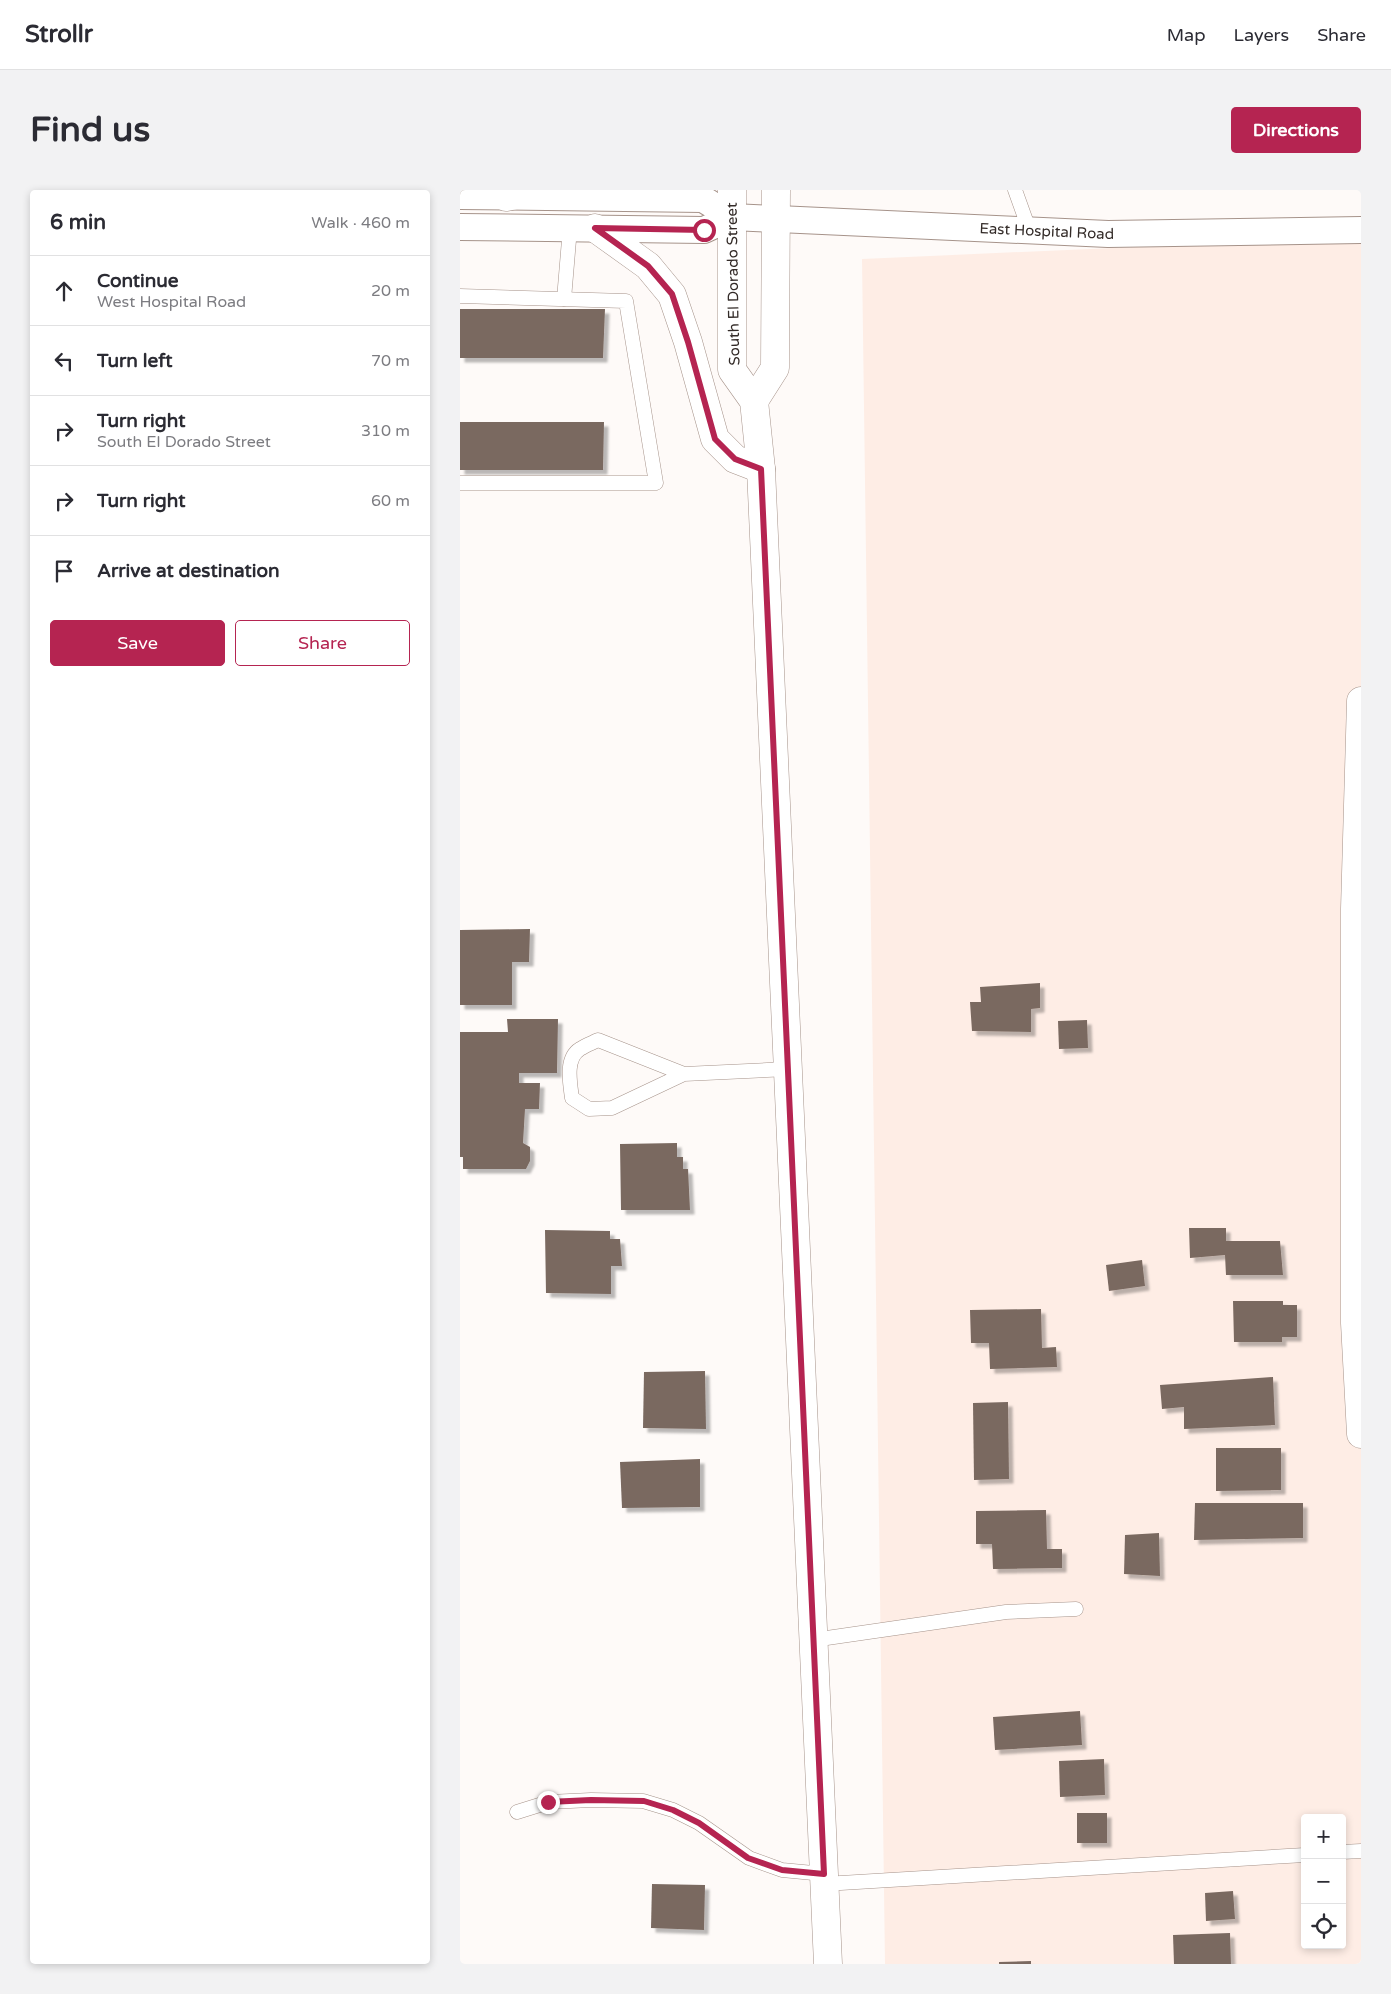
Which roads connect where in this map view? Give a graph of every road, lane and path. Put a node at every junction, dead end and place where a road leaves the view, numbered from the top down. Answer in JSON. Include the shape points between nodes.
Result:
{"nodes":[{"id":1,"x":538,"y":190,"type":"edge"},
{"id":2,"x":732,"y":190,"type":"edge"},
{"id":3,"x":776,"y":190,"type":"edge"},
{"id":4,"x":1015,"y":190,"type":"edge"},
{"id":5,"x":460,"y":196,"type":"edge"},
{"id":6,"x":506,"y":197,"type":"junction"},
{"id":7,"x":732,"y":217,"type":"junction"},
{"id":8,"x":777,"y":219,"type":"junction"},
{"id":9,"x":460,"y":228,"type":"edge"},
{"id":10,"x":583,"y":228,"type":"junction"},
{"id":11,"x":1029,"y":229,"type":"junction"},
{"id":12,"x":1361,"y":230,"type":"edge"},
{"id":13,"x":460,"y":296,"type":"edge"},
{"id":14,"x":564,"y":299,"type":"junction"},
{"id":15,"x":754,"y":401,"type":"junction"},
{"id":16,"x":761,"y":469,"type":"junction"},
{"id":17,"x":460,"y":483,"type":"edge"},
{"id":18,"x":1361,"y":701,"type":"edge"},
{"id":19,"x":788,"y":1069,"type":"junction"},
{"id":20,"x":684,"y":1074,"type":"junction"},
{"id":21,"x":1361,"y":1434,"type":"edge"},
{"id":22,"x":1076,"y":1609,"type":"dead end"},
{"id":23,"x":813,"y":1640,"type":"junction"},
{"id":24,"x":517,"y":1812,"type":"dead end"},
{"id":25,"x":1361,"y":1851,"type":"edge"},
{"id":26,"x":1346,"y":1852,"type":"edge"},
{"id":27,"x":1301,"y":1855,"type":"edge"},
{"id":28,"x":824,"y":1879,"type":"junction"},
{"id":29,"x":828,"y":1964,"type":"edge"}],
"edges":[{"from":1,"to":6,"type":"main road"},
{"from":2,"to":7,"type":"main road","name":"South El Dorado Street"},
{"from":3,"to":8,"type":"main road"},
{"from":4,"to":11,"type":"lane"},
{"from":5,"to":6,"type":"street"},
{"from":6,"to":7,"type":"street","via":[[703,199]]},
{"from":7,"to":8,"type":"street","name":"East Hospital Road"},
{"from":7,"to":10,"type":"street","via":[[704,230]]},
{"from":7,"to":15,"type":"main road","name":"South El Dorado Street","via":[[732,370]]},
{"from":8,"to":11,"type":"street","name":"East Hospital Road"},
{"from":8,"to":15,"type":"main road","via":[[775,368]]},
{"from":9,"to":10,"type":"street"},
{"from":10,"to":14,"type":"lane"},
{"from":10,"to":16,"type":"main road","via":[[648,266],[672,294],[715,439],[735,459]]},
{"from":11,"to":12,"type":"street","name":"East Hospital Road","via":[[1108,234]]},
{"from":13,"to":14,"type":"lane"},
{"from":14,"to":17,"type":"lane","via":[[626,301],[656,483]]},
{"from":15,"to":16,"type":"main road","name":"South El Dorado Street"},
{"from":16,"to":19,"type":"main road","name":"South El Dorado Street"},
{"from":18,"to":21,"type":"main road","via":[[1355,909],[1355,1323]]},
{"from":19,"to":20,"type":"lane"},
{"from":19,"to":23,"type":"main road","name":"South El Dorado Street"},
{"from":20,"to":20,"type":"lane","via":[[598,1040],[578,1050],[571,1062],[569,1080],[572,1098],[588,1109],[612,1108]]},
{"from":22,"to":23,"type":"lane","via":[[1006,1612]]},
{"from":23,"to":28,"type":"main road","name":"South El Dorado Street"},
{"from":24,"to":28,"type":"lane","via":[[548,1802],[644,1801],[699,1823],[748,1858],[782,1870]]},
{"from":25,"to":26,"type":"lane"},
{"from":27,"to":28,"type":"lane"},
{"from":28,"to":29,"type":"main road","name":"South El Dorado Street"}]}
